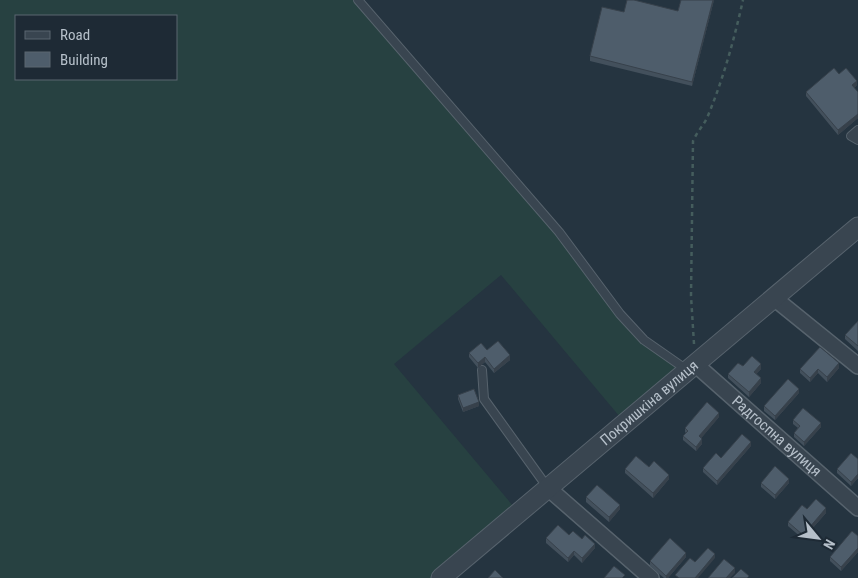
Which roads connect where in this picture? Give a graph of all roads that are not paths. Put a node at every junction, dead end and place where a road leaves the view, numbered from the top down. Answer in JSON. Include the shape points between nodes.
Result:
{"nodes":[{"id":1,"x":358,"y":0,"type":"edge"},
{"id":2,"x":858,"y":130,"type":"edge"},
{"id":3,"x":858,"y":140,"type":"edge"},
{"id":4,"x":858,"y":227,"type":"edge"},
{"id":5,"x":774,"y":298,"type":"junction"},
{"id":6,"x":858,"y":366,"type":"edge"},
{"id":7,"x":691,"y":367,"type":"junction"},
{"id":8,"x":482,"y":370,"type":"dead end"},
{"id":9,"x":548,"y":488,"type":"junction"},
{"id":10,"x":858,"y":508,"type":"edge"},
{"id":11,"x":441,"y":578,"type":"edge"},
{"id":12,"x":651,"y":578,"type":"edge"}],
"edges":[{"from":1,"to":7,"type":"lane","via":[[559,232],[620,314],[644,340]]},
{"from":2,"to":3,"type":"lane","via":[[851,136]]},
{"from":4,"to":5,"type":"street","name":"Покришкіна вулиця"},
{"from":5,"to":6,"type":"street"},
{"from":5,"to":7,"type":"street","name":"Покришкіна вулиця"},
{"from":7,"to":9,"type":"street","name":"Покришкіна вулиця"},
{"from":7,"to":10,"type":"street","name":"Радгоспна вулиця"},
{"from":8,"to":9,"type":"lane","via":[[484,399]]},
{"from":9,"to":11,"type":"street","name":"Покришкіна вулиця"},
{"from":9,"to":12,"type":"street"}]}
